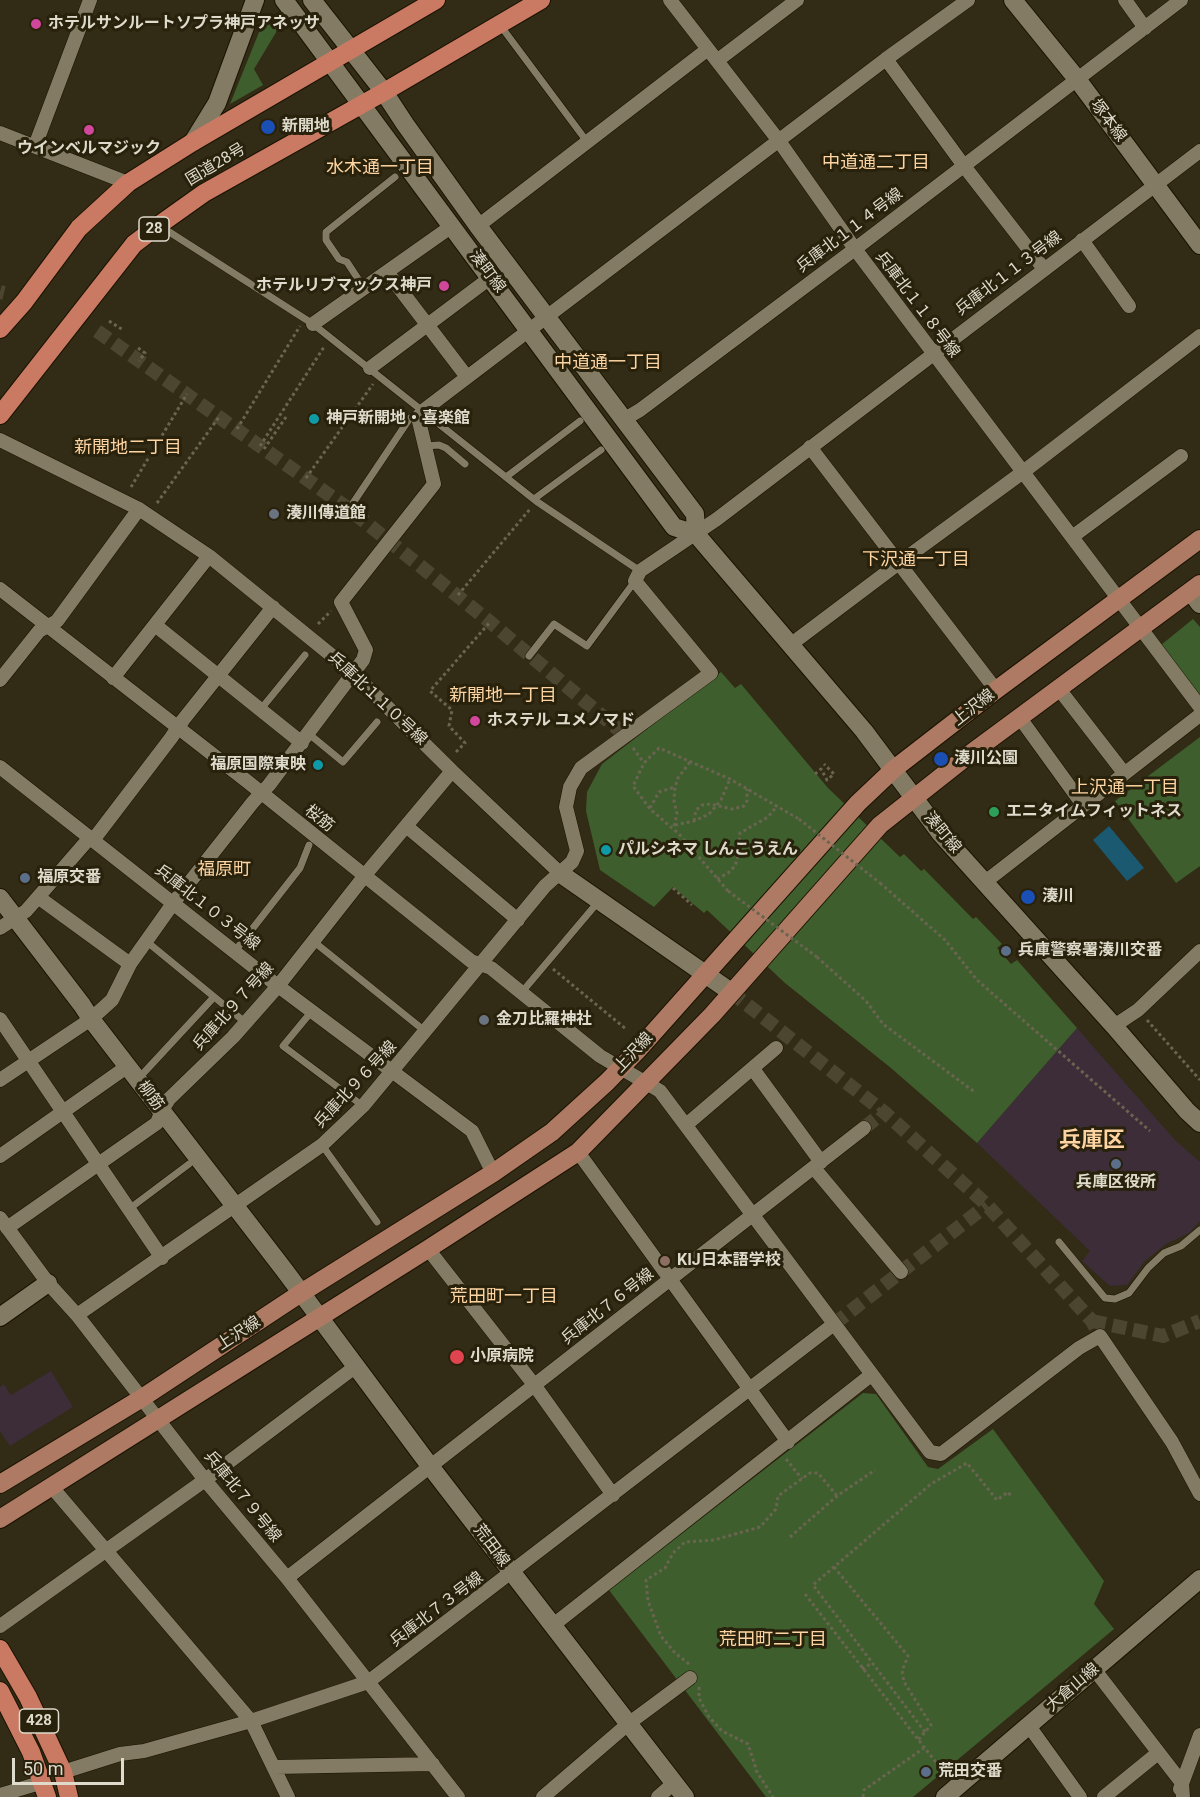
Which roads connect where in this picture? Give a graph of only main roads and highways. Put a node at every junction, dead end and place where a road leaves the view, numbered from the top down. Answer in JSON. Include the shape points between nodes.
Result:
{"nodes":[{"id":1,"x":436,"y":0,"type":"edge"},
{"id":2,"x":541,"y":0,"type":"edge"},
{"id":3,"x":0,"y":329,"type":"edge"},
{"id":4,"x":0,"y":415,"type":"edge"},
{"id":5,"x":1200,"y":539,"type":"edge"},
{"id":6,"x":1197,"y":593,"type":"edge"},
{"id":7,"x":0,"y":1484,"type":"edge"},
{"id":8,"x":0,"y":1519,"type":"edge"},
{"id":9,"x":0,"y":1649,"type":"edge"},
{"id":10,"x":0,"y":1691,"type":"edge"},
{"id":11,"x":45,"y":1789,"type":"edge"},
{"id":12,"x":69,"y":1797,"type":"edge"}],
"edges":[{"from":1,"to":3,"type":"highway","name":"国道28号","via":[[128,183],[79,228]]},
{"from":2,"to":4,"type":"highway","name":"国道28号","number":"28","via":[[204,193],[134,244]]},
{"from":5,"to":7,"type":"main road","name":"上沢線","via":[[894,769],[858,803],[621,1068],[552,1132],[142,1398]]},
{"from":6,"to":8,"type":"main road","name":"上沢線","via":[[1141,628],[880,825],[731,992],[578,1152]]},
{"from":9,"to":12,"type":"highway","number":"428","via":[[28,1697],[63,1772]]},
{"from":10,"to":11,"type":"highway","number":"428"}]}
